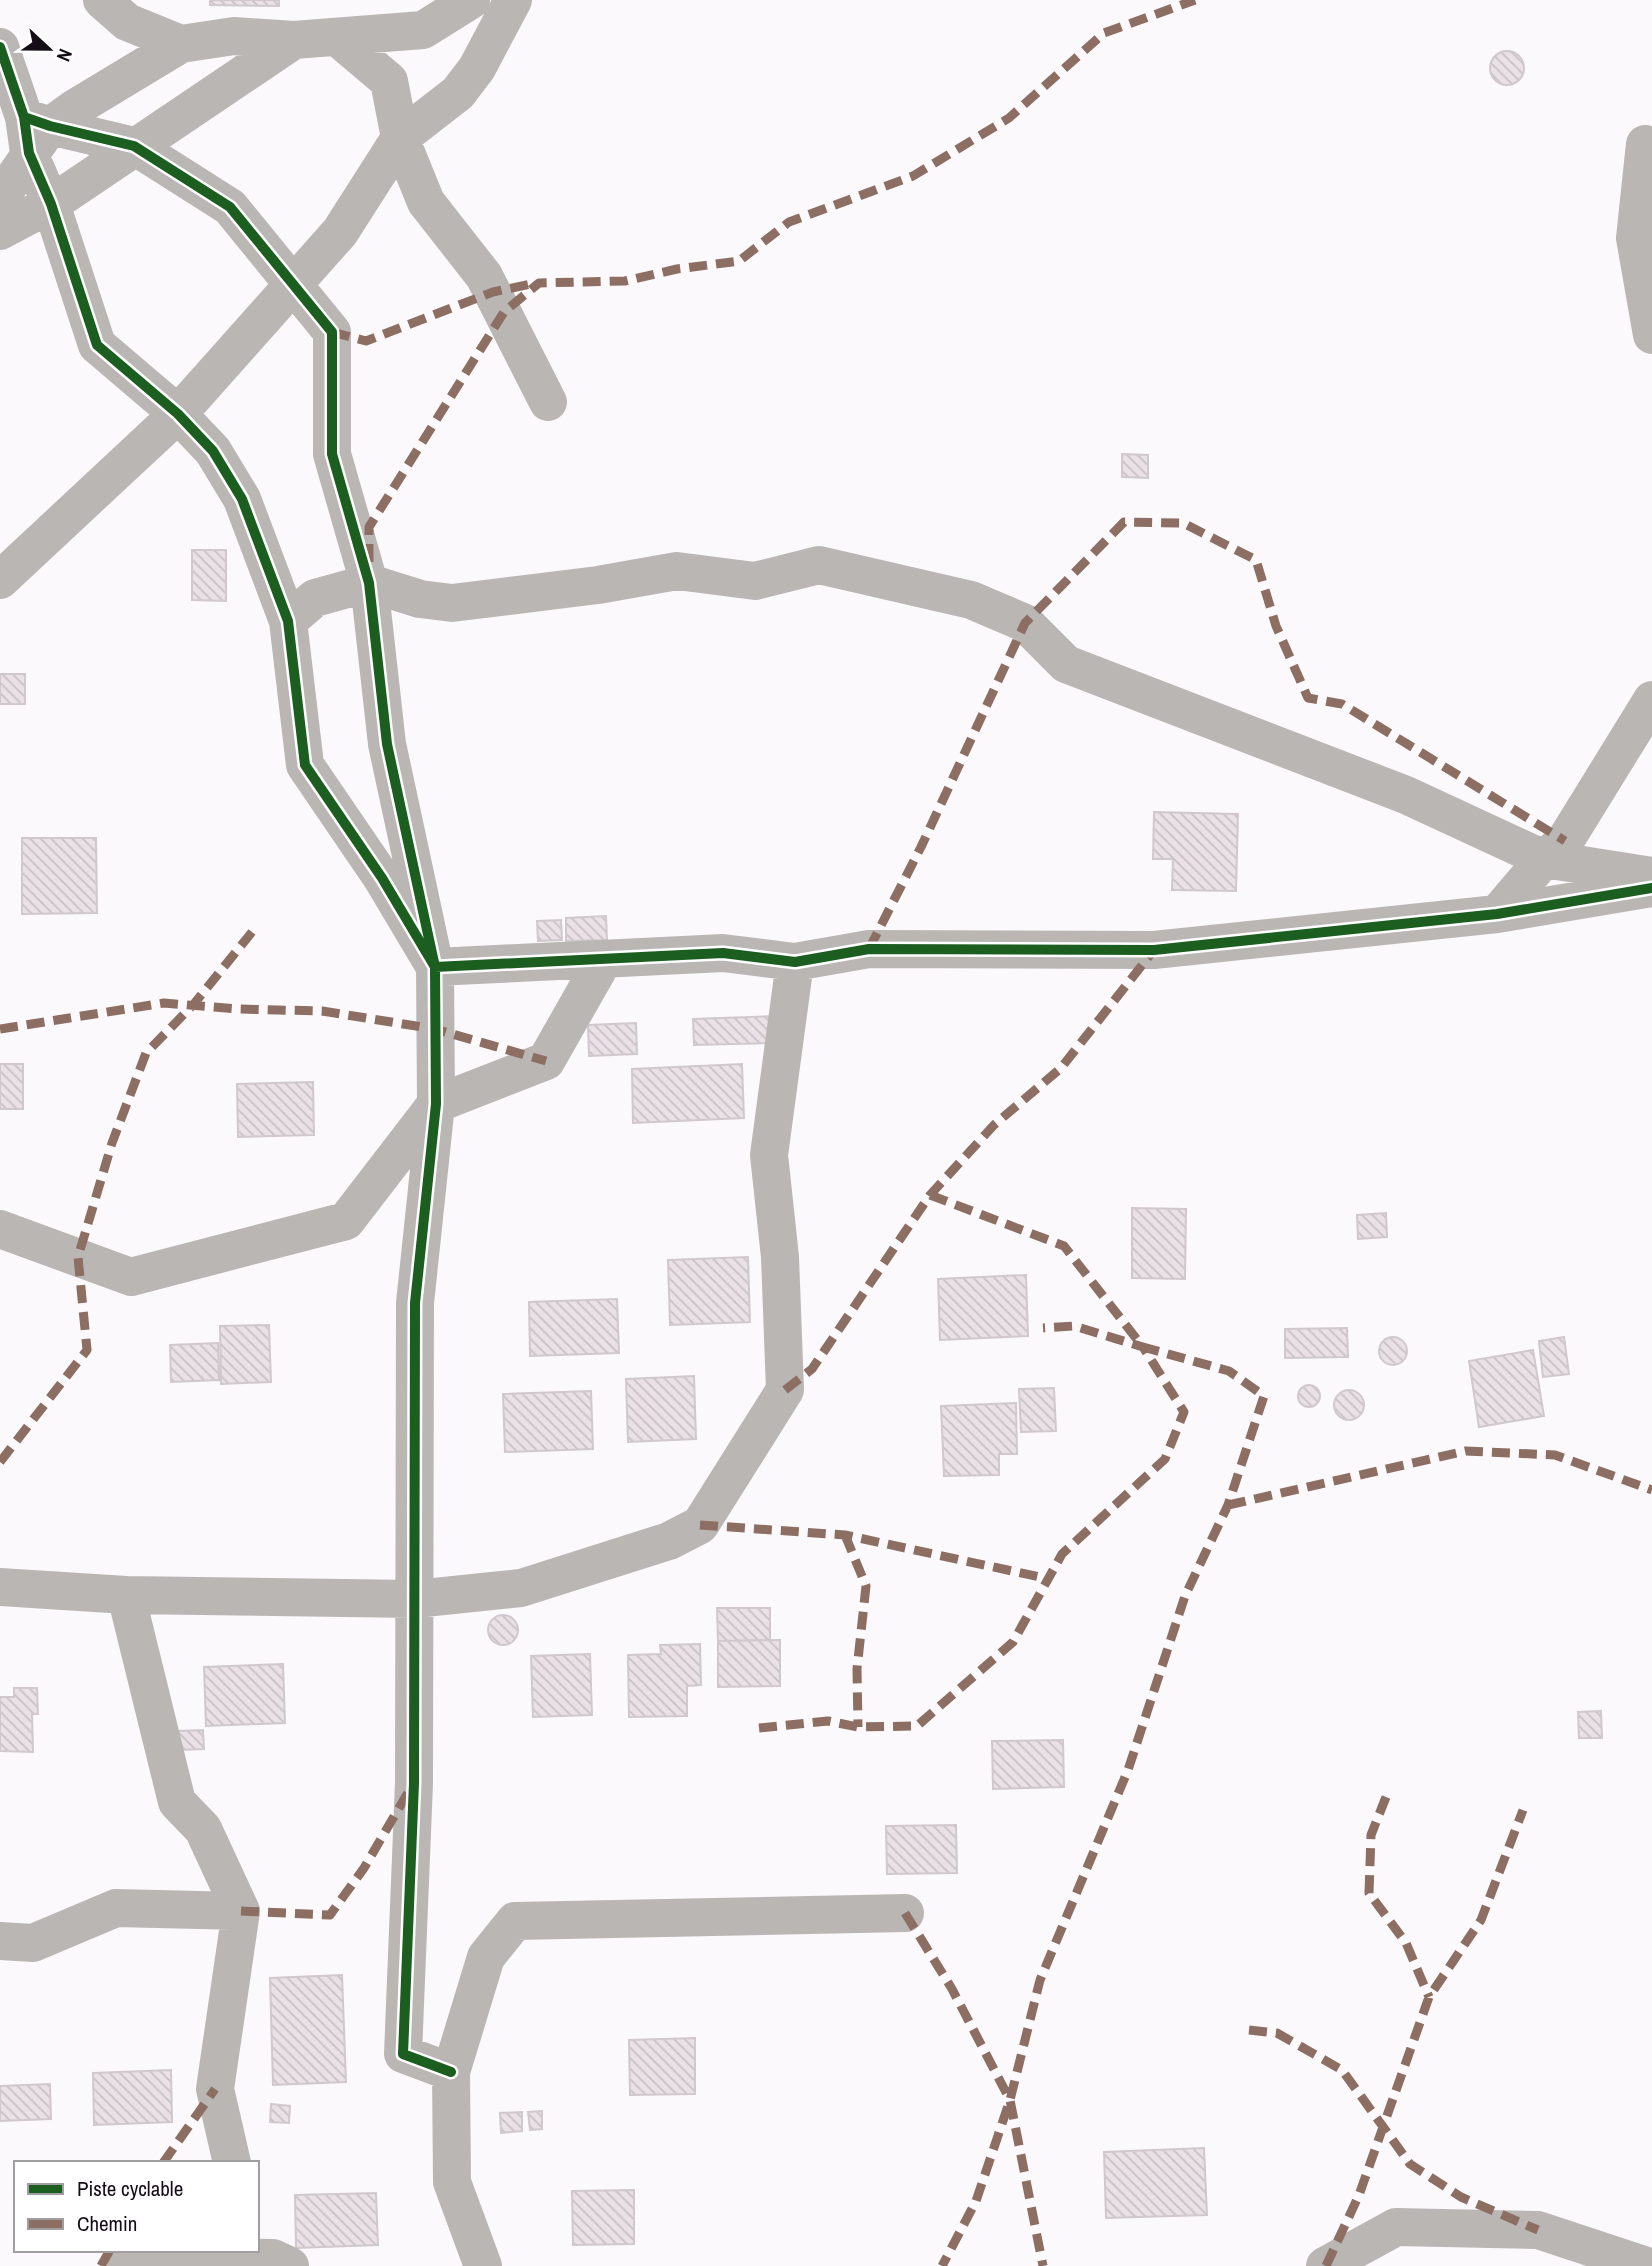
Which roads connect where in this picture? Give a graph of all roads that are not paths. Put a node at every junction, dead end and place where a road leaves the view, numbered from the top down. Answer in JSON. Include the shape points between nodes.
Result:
{"nodes":[{"id":1,"x":103,"y":0,"type":"edge"},
{"id":2,"x":471,"y":0,"type":"edge"},
{"id":3,"x":513,"y":0,"type":"edge"},
{"id":4,"x":337,"y":37,"type":"junction"},
{"id":5,"x":294,"y":40,"type":"junction"},
{"id":6,"x":181,"y":44,"type":"junction"},
{"id":7,"x":0,"y":47,"type":"edge"},
{"id":8,"x":34,"y":132,"type":"junction"},
{"id":9,"x":400,"y":138,"type":"junction"},
{"id":10,"x":1645,"y":144,"type":"dead end"},
{"id":11,"x":134,"y":146,"type":"junction"},
{"id":12,"x":0,"y":198,"type":"edge"},
{"id":13,"x":51,"y":204,"type":"junction"},
{"id":14,"x":0,"y":231,"type":"edge"},
{"id":15,"x":293,"y":282,"type":"junction"},
{"id":16,"x":1652,"y":335,"type":"edge"},
{"id":17,"x":548,"y":402,"type":"dead end"},
{"id":18,"x":178,"y":414,"type":"junction"},
{"id":19,"x":0,"y":580,"type":"edge"},
{"id":20,"x":369,"y":583,"type":"junction"},
{"id":21,"x":288,"y":621,"type":"junction"},
{"id":22,"x":1652,"y":701,"type":"edge"},
{"id":23,"x":1544,"y":859,"type":"junction"},
{"id":24,"x":1652,"y":876,"type":"edge"},
{"id":25,"x":1652,"y":888,"type":"edge"},
{"id":26,"x":1497,"y":914,"type":"junction"},
{"id":27,"x":604,"y":959,"type":"junction"},
{"id":28,"x":795,"y":962,"type":"junction"},
{"id":29,"x":435,"y":967,"type":"junction"},
{"id":30,"x":436,"y":1104,"type":"junction"},
{"id":31,"x":0,"y":1229,"type":"edge"},
{"id":32,"x":0,"y":1587,"type":"edge"},
{"id":33,"x":126,"y":1595,"type":"junction"},
{"id":34,"x":415,"y":1599,"type":"junction"},
{"id":35,"x":241,"y":1910,"type":"junction"},
{"id":36,"x":905,"y":1913,"type":"dead end"},
{"id":37,"x":0,"y":1941,"type":"edge"},
{"id":38,"x":451,"y":2072,"type":"junction"},
{"id":39,"x":232,"y":2161,"type":"edge"},
{"id":40,"x":249,"y":2252,"type":"edge"},
{"id":41,"x":126,"y":2266,"type":"edge"},
{"id":42,"x":483,"y":2266,"type":"edge"},
{"id":43,"x":1325,"y":2266,"type":"edge"},
{"id":44,"x":1647,"y":2266,"type":"edge"}],
"edges":[{"from":1,"to":6,"type":"street","via":[[127,22]]},
{"from":2,"to":4,"type":"street","via":[[423,30]]},
{"from":3,"to":9,"type":"street","via":[[477,68],[458,93]]},
{"from":4,"to":5,"type":"street"},
{"from":4,"to":9,"type":"street","via":[[389,81]]},
{"from":5,"to":6,"type":"street","via":[[234,36]]},
{"from":5,"to":11,"type":"street"},
{"from":6,"to":8,"type":"street"},
{"from":7,"to":8,"type":"street"},
{"from":8,"to":11,"type":"street"},
{"from":8,"to":12,"type":"street"},
{"from":8,"to":13,"type":"street"},
{"from":9,"to":15,"type":"street","via":[[340,232]]},
{"from":9,"to":17,"type":"street","via":[[426,202],[484,275]]},
{"from":10,"to":16,"type":"street","via":[[1635,238]]},
{"from":11,"to":13,"type":"street"},
{"from":11,"to":15,"type":"street","via":[[230,207]]},
{"from":13,"to":14,"type":"street"},
{"from":13,"to":18,"type":"street","via":[[97,345]]},
{"from":15,"to":18,"type":"street"},
{"from":15,"to":20,"type":"street","via":[[332,332],[332,454]]},
{"from":18,"to":19,"type":"street"},
{"from":18,"to":21,"type":"street","via":[[213,451],[242,499]]},
{"from":20,"to":21,"type":"street","via":[[315,598]]},
{"from":20,"to":23,"type":"street","via":[[420,599],[452,603],[677,571],[755,581],[819,565],[891,581],[971,600],[1025,623],[1066,664],[1406,795]]},
{"from":20,"to":29,"type":"street","via":[[387,744]]},
{"from":21,"to":29,"type":"street","via":[[305,765],[382,878]]},
{"from":22,"to":23,"type":"street","via":[[1564,841]]},
{"from":23,"to":24,"type":"street"},
{"from":23,"to":26,"type":"street"},
{"from":25,"to":26,"type":"street"},
{"from":26,"to":28,"type":"street","via":[[1154,950],[869,949]]},
{"from":27,"to":28,"type":"street","via":[[723,954]]},
{"from":27,"to":29,"type":"street"},
{"from":27,"to":30,"type":"street","via":[[546,1061]]},
{"from":28,"to":34,"type":"street","via":[[769,1155],[780,1257],[785,1390],[700,1525],[669,1541],[521,1588]]},
{"from":29,"to":30,"type":"street"},
{"from":30,"to":31,"type":"street","via":[[346,1221],[131,1277]]},
{"from":30,"to":34,"type":"street","via":[[415,1303]]},
{"from":32,"to":33,"type":"street"},
{"from":33,"to":34,"type":"street"},
{"from":33,"to":35,"type":"street","via":[[177,1802],[203,1829]]},
{"from":34,"to":38,"type":"street","via":[[414,1783],[403,2054]]},
{"from":35,"to":37,"type":"street","via":[[116,1908],[33,1943]]},
{"from":35,"to":39,"type":"street","via":[[215,2089]]},
{"from":36,"to":38,"type":"street","via":[[515,1921],[486,1957]]},
{"from":38,"to":42,"type":"street","via":[[452,2182]]},
{"from":40,"to":41,"type":"street","via":[[154,2256]]},
{"from":43,"to":44,"type":"street","via":[[1396,2227],[1538,2230]]}]}
